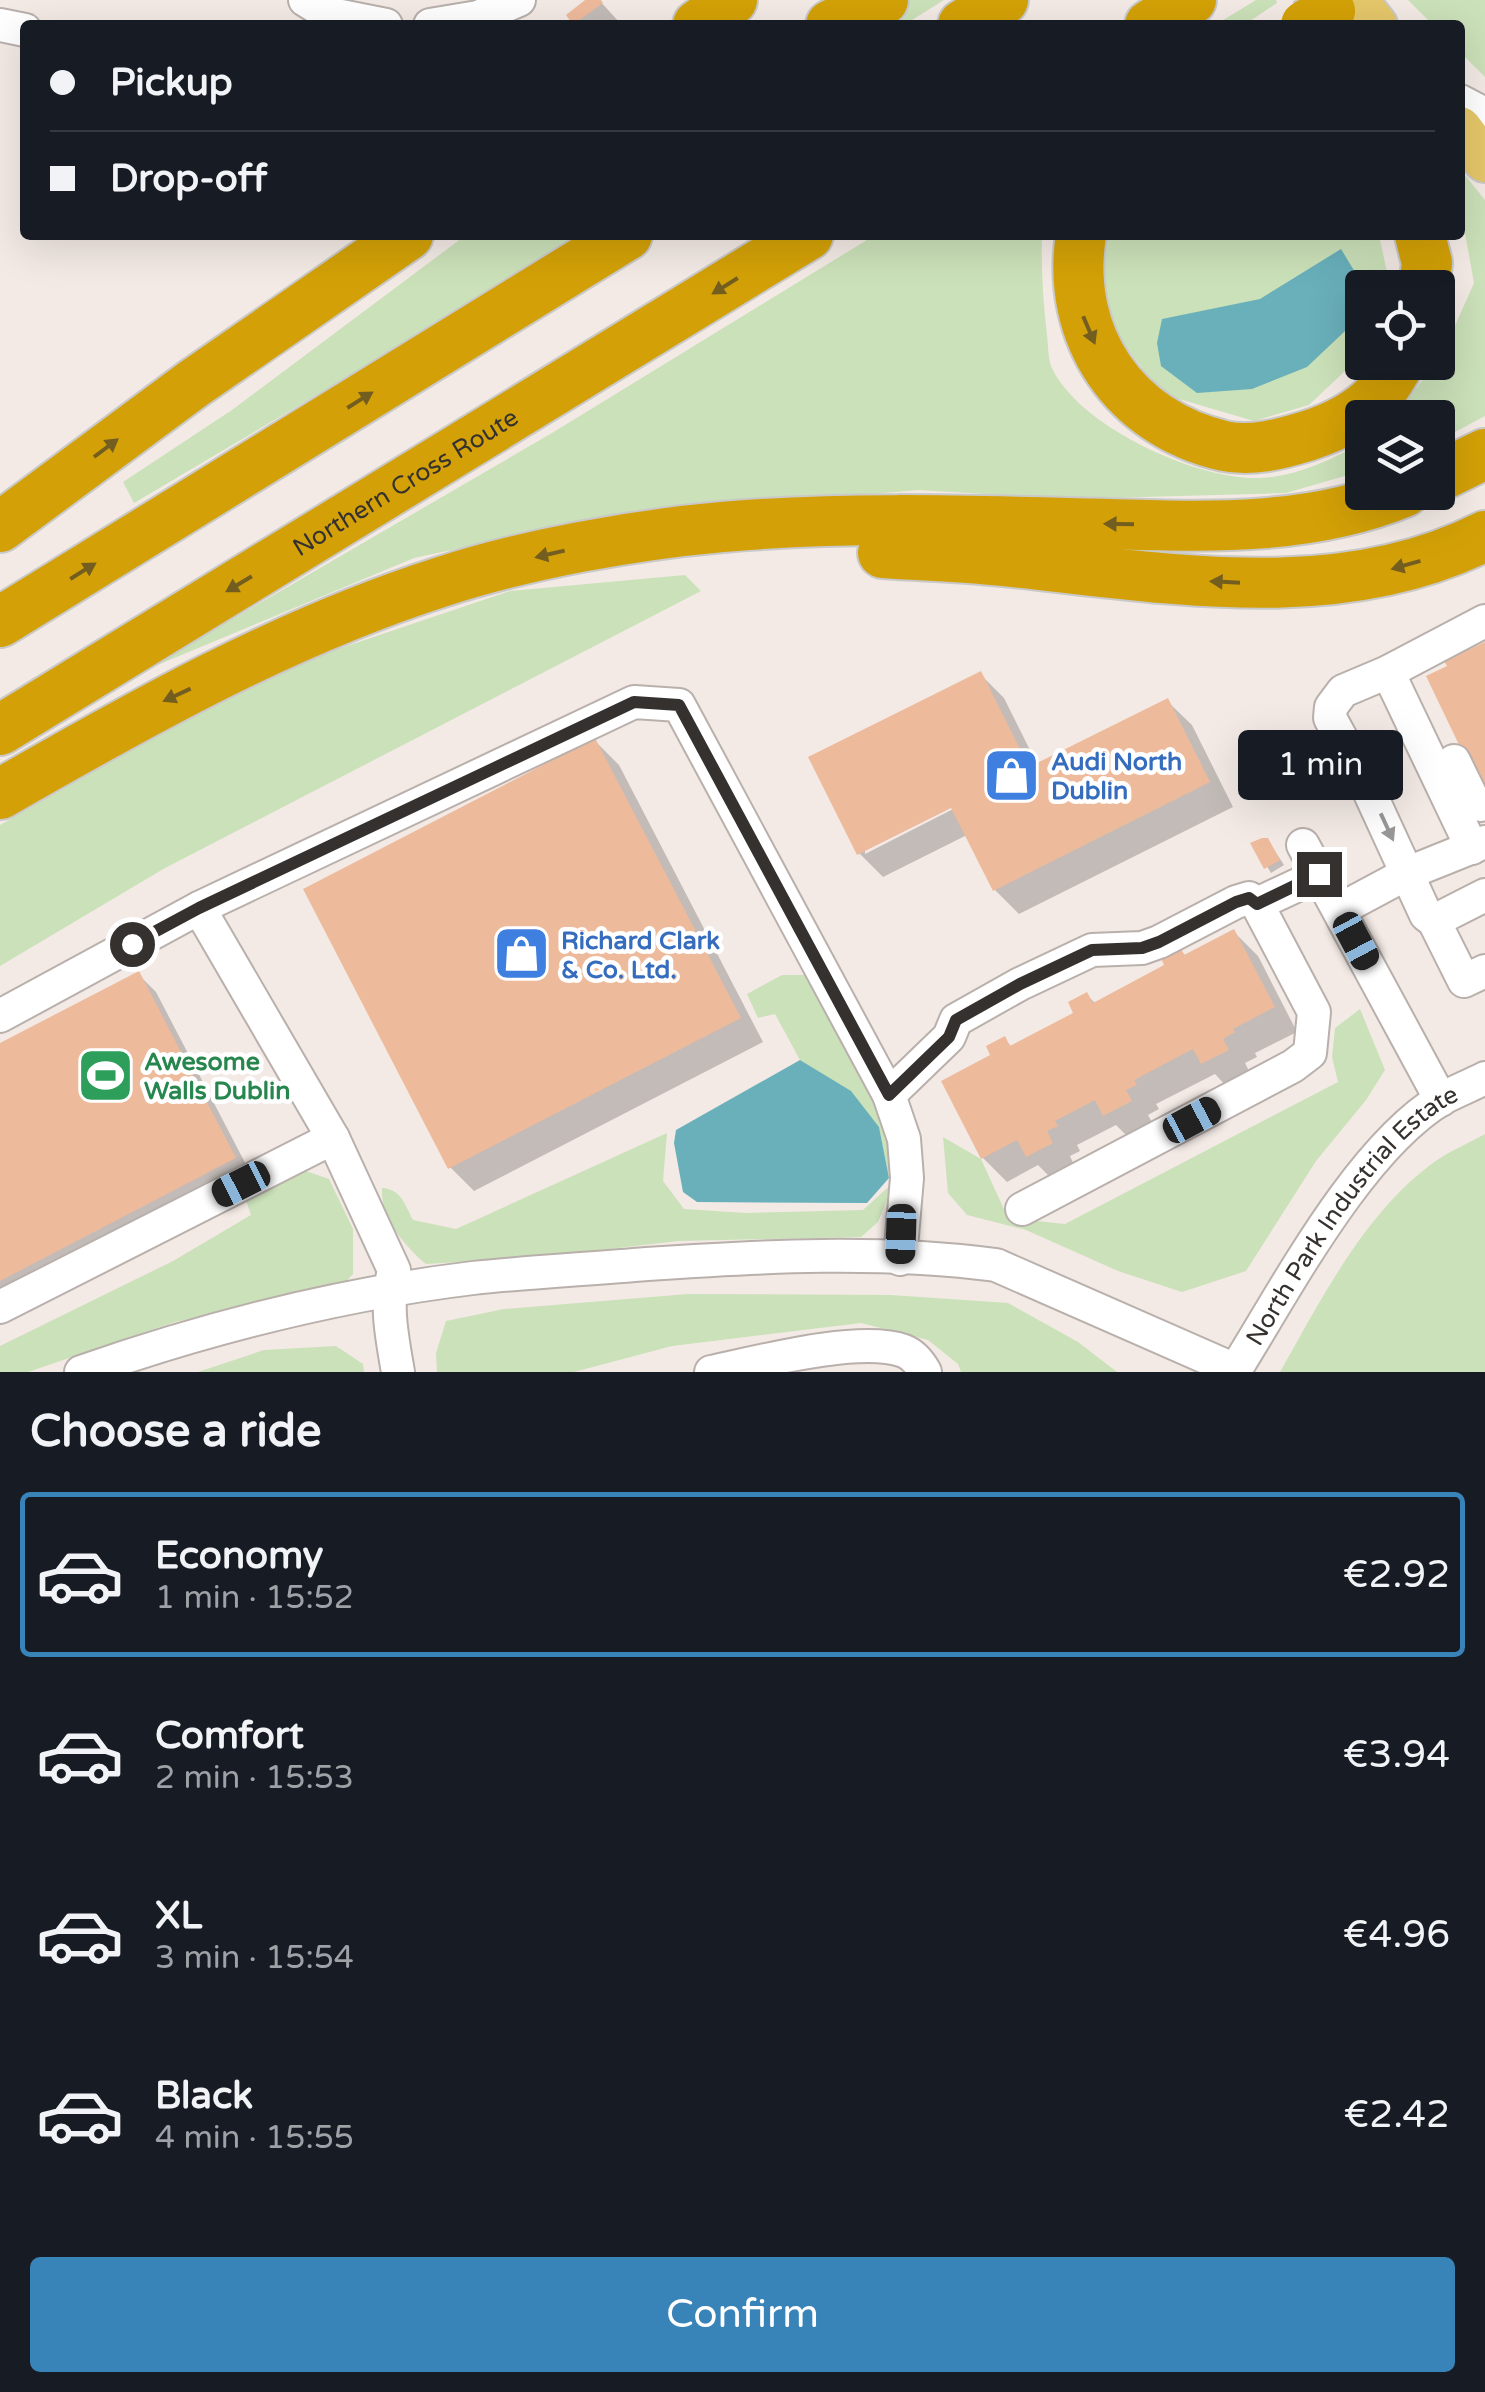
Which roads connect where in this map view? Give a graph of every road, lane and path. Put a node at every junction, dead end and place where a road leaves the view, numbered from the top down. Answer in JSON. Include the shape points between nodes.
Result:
{"nodes":[{"id":1,"x":520,"y":0,"type":"edge"},
{"id":2,"x":732,"y":0,"type":"edge"},
{"id":3,"x":884,"y":0,"type":"edge"},
{"id":4,"x":1003,"y":0,"type":"edge"},
{"id":5,"x":1191,"y":0,"type":"edge"},
{"id":6,"x":1352,"y":0,"type":"edge"},
{"id":7,"x":318,"y":13,"type":"edge"},
{"id":8,"x":358,"y":20,"type":"edge"},
{"id":9,"x":457,"y":20,"type":"edge"},
{"id":10,"x":705,"y":20,"type":"edge"},
{"id":11,"x":842,"y":20,"type":"edge"},
{"id":12,"x":971,"y":20,"type":"edge"},
{"id":13,"x":1158,"y":20,"type":"edge"},
{"id":14,"x":1315,"y":20,"type":"edge"},
{"id":15,"x":1371,"y":20,"type":"edge"},
{"id":16,"x":1465,"y":135,"type":"edge"},
{"id":17,"x":1485,"y":161,"type":"edge"},
{"id":18,"x":401,"y":240,"type":"edge"},
{"id":19,"x":416,"y":240,"type":"edge"},
{"id":20,"x":619,"y":240,"type":"edge"},
{"id":21,"x":800,"y":240,"type":"edge"},
{"id":22,"x":1080,"y":240,"type":"edge"},
{"id":23,"x":1421,"y":240,"type":"edge"},
{"id":24,"x":1426,"y":270,"type":"edge"},
{"id":25,"x":320,"y":298,"type":"junction"},
{"id":26,"x":1388,"y":380,"type":"edge"},
{"id":27,"x":1485,"y":454,"type":"edge"},
{"id":28,"x":1455,"y":468,"type":"edge"},
{"id":29,"x":1346,"y":510,"type":"edge"},
{"id":30,"x":0,"y":527,"type":"edge"},
{"id":31,"x":1485,"y":536,"type":"edge"},
{"id":32,"x":646,"y":538,"type":"junction"},
{"id":33,"x":1485,"y":621,"type":"edge"},
{"id":34,"x":0,"y":622,"type":"edge"},
{"id":35,"x":1397,"y":667,"type":"junction"},
{"id":36,"x":0,"y":730,"type":"edge"},
{"id":37,"x":0,"y":794,"type":"edge"},
{"id":38,"x":1485,"y":804,"type":"edge"},
{"id":39,"x":1479,"y":845,"type":"edge"},
{"id":40,"x":1303,"y":846,"type":"dead end"},
{"id":41,"x":1408,"y":873,"type":"junction"},
{"id":42,"x":1319,"y":874,"type":"junction"},
{"id":43,"x":1485,"y":895,"type":"edge"},
{"id":44,"x":1257,"y":904,"type":"junction"},
{"id":45,"x":199,"y":908,"type":"junction"},
{"id":46,"x":1339,"y":910,"type":"junction"},
{"id":47,"x":1434,"y":921,"type":"junction"},
{"id":48,"x":1485,"y":971,"type":"edge"},
{"id":49,"x":0,"y":1016,"type":"edge"},
{"id":50,"x":1485,"y":1078,"type":"edge"},
{"id":51,"x":889,"y":1095,"type":"junction"},
{"id":52,"x":1441,"y":1100,"type":"junction"},
{"id":53,"x":334,"y":1138,"type":"junction"},
{"id":54,"x":1022,"y":1209,"type":"dead end"},
{"id":55,"x":900,"y":1258,"type":"junction"},
{"id":56,"x":388,"y":1292,"type":"junction"},
{"id":57,"x":0,"y":1307,"type":"edge"},
{"id":58,"x":1235,"y":1371,"type":"edge"},
{"id":59,"x":81,"y":1372,"type":"edge"},
{"id":60,"x":398,"y":1372,"type":"edge"},
{"id":61,"x":711,"y":1372,"type":"edge"},
{"id":62,"x":925,"y":1372,"type":"edge"}],
"edges":[{"from":1,"to":9,"type":"street"},
{"from":2,"to":10,"type":"highway"},
{"from":3,"to":11,"type":"highway"},
{"from":4,"to":12,"type":"highway"},
{"from":5,"to":13,"type":"highway"},
{"from":6,"to":14,"type":"highway","bridge":true},
{"from":6,"to":15,"type":"main road"},
{"from":7,"to":8,"type":"street"},
{"from":16,"to":17,"type":"main road"},
{"from":18,"to":25,"type":"highway"},
{"from":19,"to":25,"type":"highway"},
{"from":34,"to":20,"type":"highway","one_way":true},
{"from":21,"to":36,"type":"highway","name":"Northern Cross Route","one_way":true},
{"from":22,"to":26,"type":"highway","one_way":true,"via":[[1076,264],[1083,317],[1104,365],[1133,402],[1181,431],[1227,447],[1274,446],[1334,427]]},
{"from":23,"to":24,"type":"highway"},
{"from":30,"to":25,"type":"highway","one_way":true},
{"from":27,"to":28,"type":"highway"},
{"from":29,"to":32,"type":"highway","one_way":true,"via":[[1224,526],[872,522],[722,527]]},
{"from":31,"to":32,"type":"highway","one_way":true,"via":[[1398,569],[1240,583]]},
{"from":32,"to":37,"type":"highway","one_way":true,"via":[[561,551],[441,582],[297,638],[151,707]]},
{"from":33,"to":35,"type":"street"},
{"from":35,"to":38,"type":"street","via":[[1474,800]]},
{"from":35,"to":39,"type":"street"},
{"from":35,"to":41,"type":"street","one_way":true,"via":[[1343,691],[1330,718]]},
{"from":39,"to":41,"type":"street"},
{"from":40,"to":42,"type":"street"},
{"from":41,"to":46,"type":"street"},
{"from":41,"to":47,"type":"street"},
{"from":42,"to":44,"type":"street"},
{"from":42,"to":46,"type":"street"},
{"from":43,"to":47,"type":"street"},
{"from":44,"to":51,"type":"street","via":[[1249,898],[1236,902],[1142,948],[1092,950],[1020,984],[956,1020],[949,1037]]},
{"from":44,"to":54,"type":"street","via":[[1314,1012],[1310,1054]]},
{"from":45,"to":49,"type":"street"},
{"from":45,"to":51,"type":"street","via":[[634,702],[679,705]]},
{"from":45,"to":53,"type":"street"},
{"from":46,"to":52,"type":"street"},
{"from":47,"to":48,"type":"street","via":[[1464,981]]},
{"from":50,"to":52,"type":"street","name":"North Park Industrial Estate"},
{"from":51,"to":55,"type":"street","via":[[904,1139]]},
{"from":52,"to":58,"type":"street","name":"North Park Industrial Estate","via":[[1390,1142],[1333,1213]]},
{"from":53,"to":56,"type":"street","via":[[394,1270]]},
{"from":53,"to":57,"type":"street"},
{"from":55,"to":56,"type":"street","via":[[764,1256],[472,1278]]},
{"from":55,"to":58,"type":"street","via":[[996,1266]]},
{"from":56,"to":59,"type":"street","via":[[226,1327]]},
{"from":56,"to":60,"type":"street"},
{"from":61,"to":62,"type":"street","via":[[850,1348],[905,1351]]}]}
